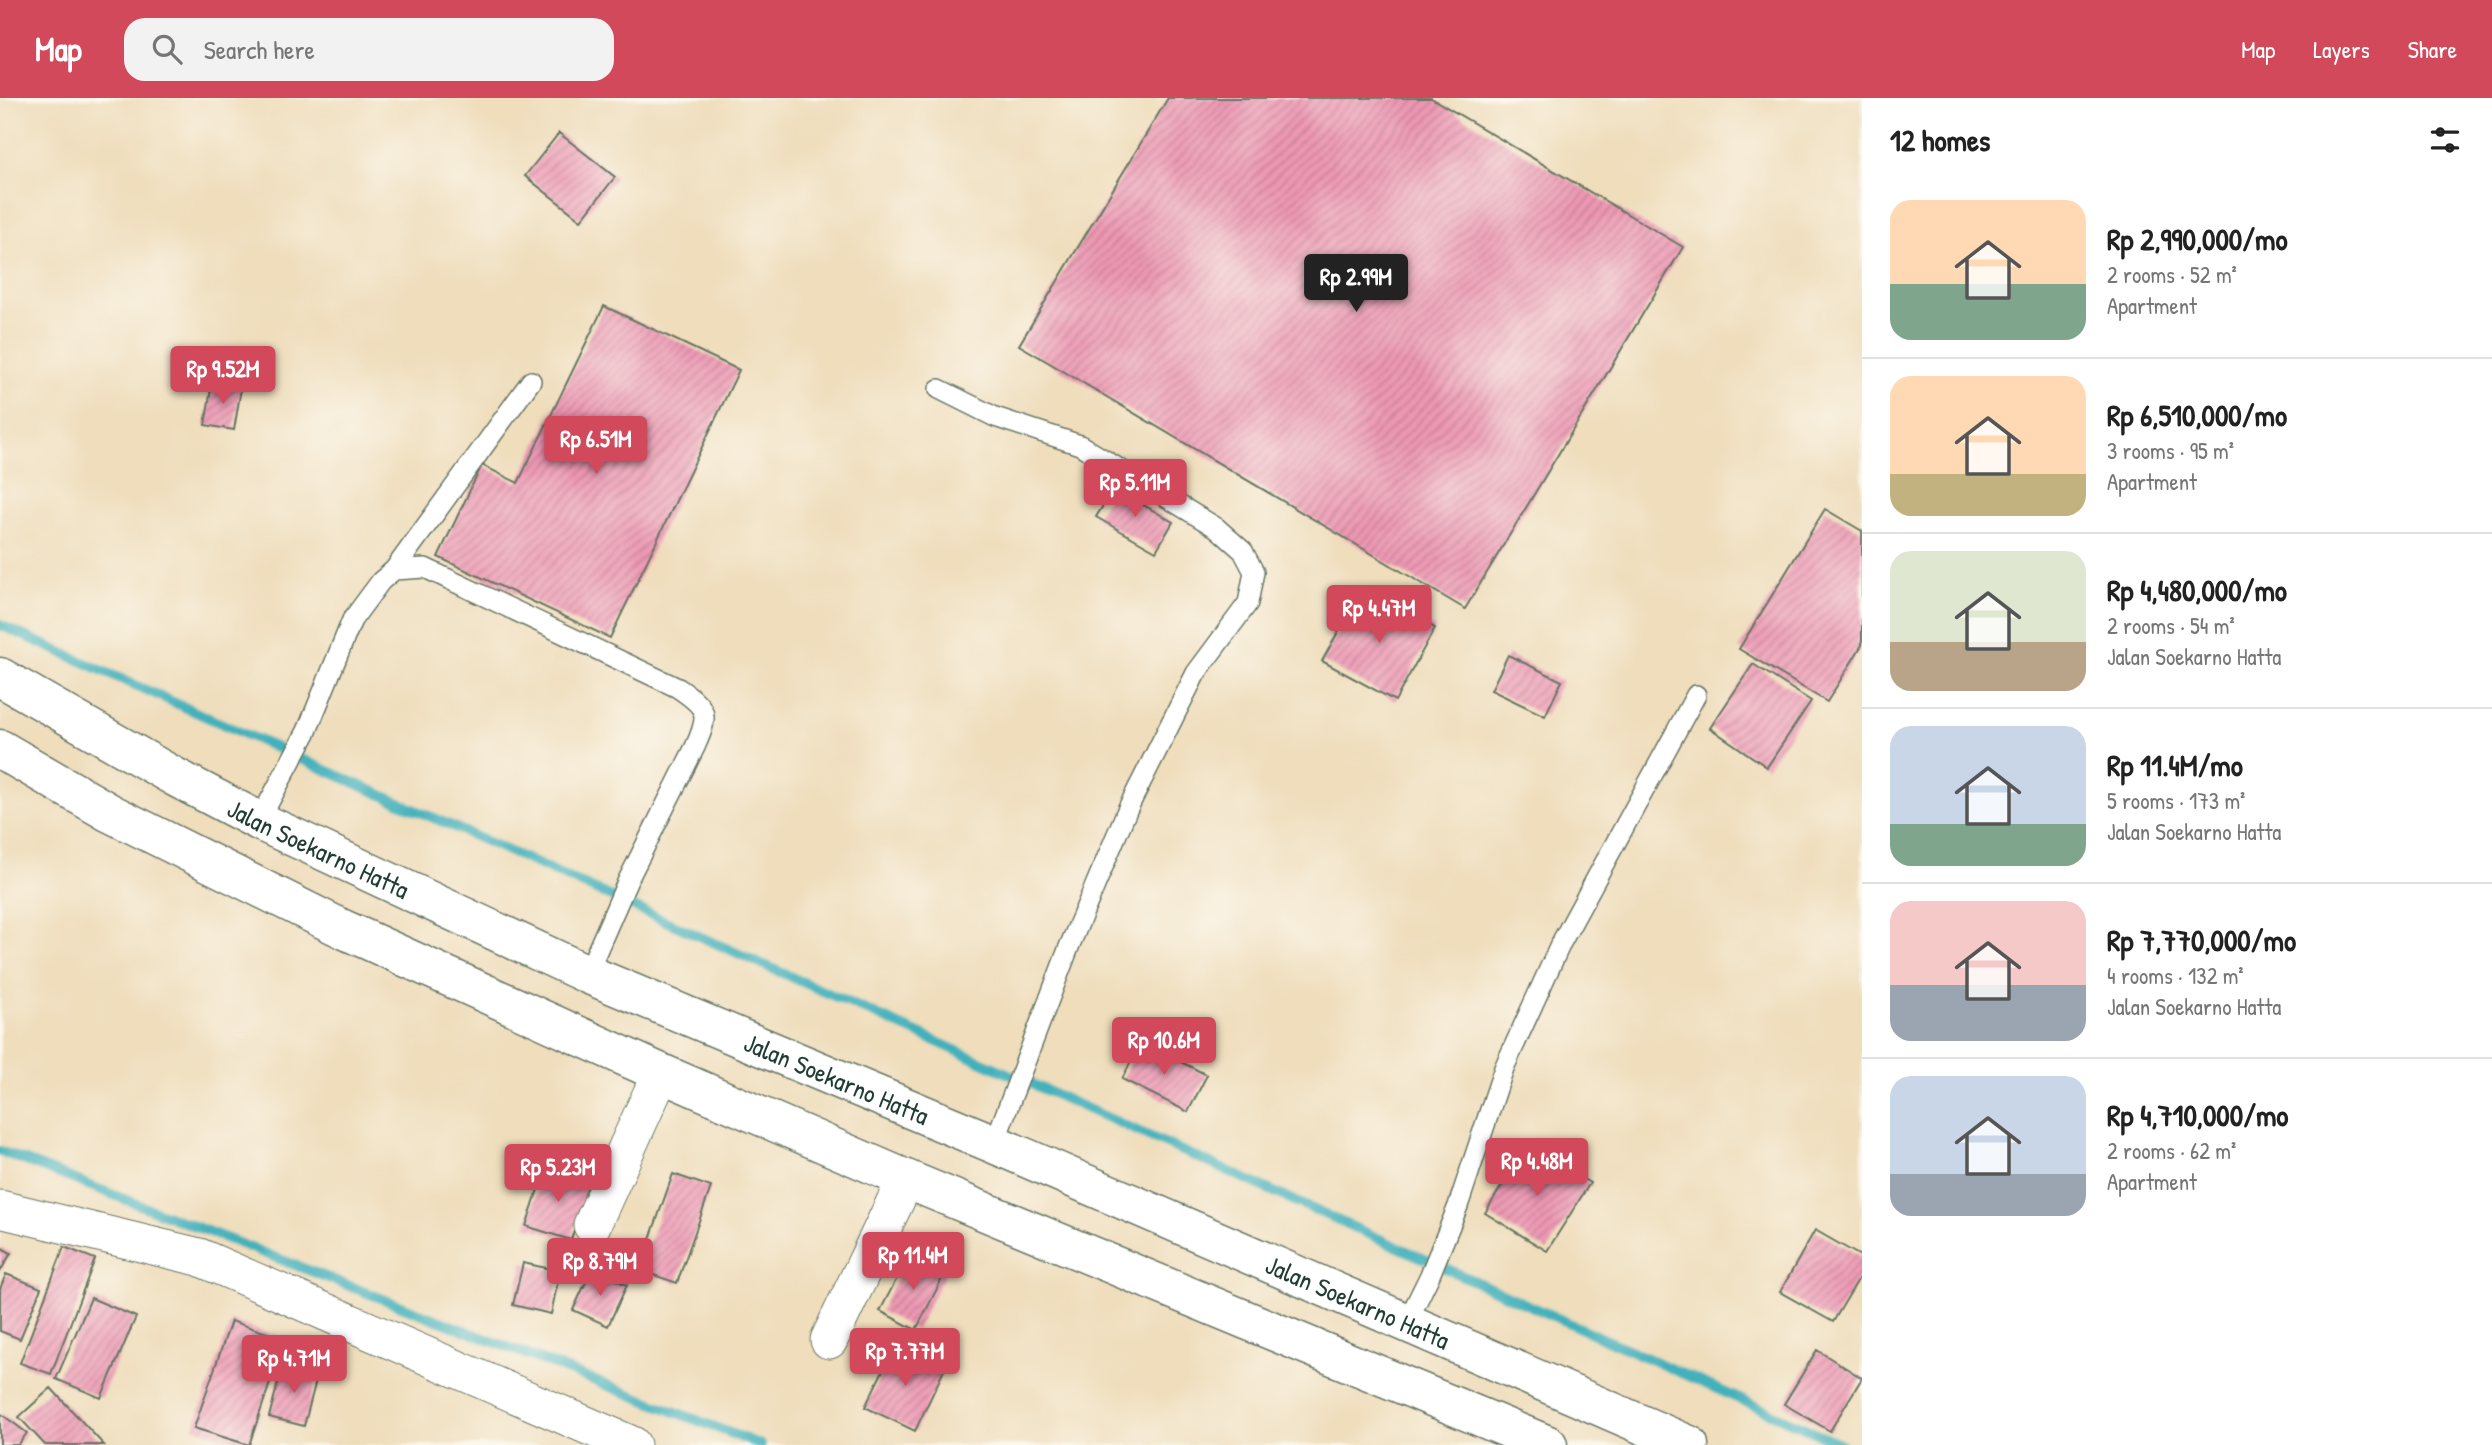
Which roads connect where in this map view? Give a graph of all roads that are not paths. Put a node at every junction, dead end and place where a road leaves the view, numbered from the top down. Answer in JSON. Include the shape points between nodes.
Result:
{"nodes":[{"id":1,"x":531,"y":381,"type":"dead end"},
{"id":2,"x":939,"y":389,"type":"dead end"},
{"id":3,"x":394,"y":570,"type":"junction"},
{"id":4,"x":0,"y":677,"type":"edge"},
{"id":5,"x":1696,"y":695,"type":"dead end"},
{"id":6,"x":0,"y":749,"type":"edge"},
{"id":7,"x":259,"y":821,"type":"junction"},
{"id":8,"x":587,"y":974,"type":"junction"},
{"id":9,"x":661,"y":1073,"type":"junction"},
{"id":10,"x":994,"y":1144,"type":"junction"},
{"id":11,"x":906,"y":1179,"type":"junction"},
{"id":12,"x":0,"y":1209,"type":"edge"},
{"id":13,"x":592,"y":1225,"type":"dead end"},
{"id":14,"x":1407,"y":1322,"type":"junction"},
{"id":15,"x":829,"y":1340,"type":"dead end"},
{"id":16,"x":632,"y":1445,"type":"edge"},
{"id":17,"x":1548,"y":1445,"type":"edge"},
{"id":18,"x":1689,"y":1445,"type":"edge"}],
"edges":[{"from":1,"to":3,"type":"lane"},
{"from":2,"to":10,"type":"lane","via":[[995,417],[1080,445],[1217,528],[1243,551],[1254,572],[1248,603],[1196,673],[1128,808]]},
{"from":3,"to":7,"type":"lane","via":[[380,581],[352,620],[307,731]]},
{"from":3,"to":8,"type":"lane","via":[[425,568],[678,688],[700,703],[705,713],[705,725]]},
{"from":4,"to":7,"type":"highway","name":"Jalan Soekarno Hatta"},
{"from":5,"to":14,"type":"lane","via":[[1561,943],[1504,1068],[1458,1206]]},
{"from":6,"to":9,"type":"highway","via":[[110,813],[344,929]]},
{"from":7,"to":8,"type":"highway","name":"Jalan Soekarno Hatta"},
{"from":8,"to":10,"type":"highway","name":"Jalan Soekarno Hatta"},
{"from":9,"to":11,"type":"highway"},
{"from":9,"to":13,"type":"street"},
{"from":10,"to":14,"type":"highway","name":"Jalan Soekarno Hatta"},
{"from":11,"to":15,"type":"street"},
{"from":11,"to":17,"type":"highway"},
{"from":12,"to":16,"type":"street","via":[[199,1257]]},
{"from":14,"to":18,"type":"highway","name":"Jalan Soekarno Hatta"}]}
